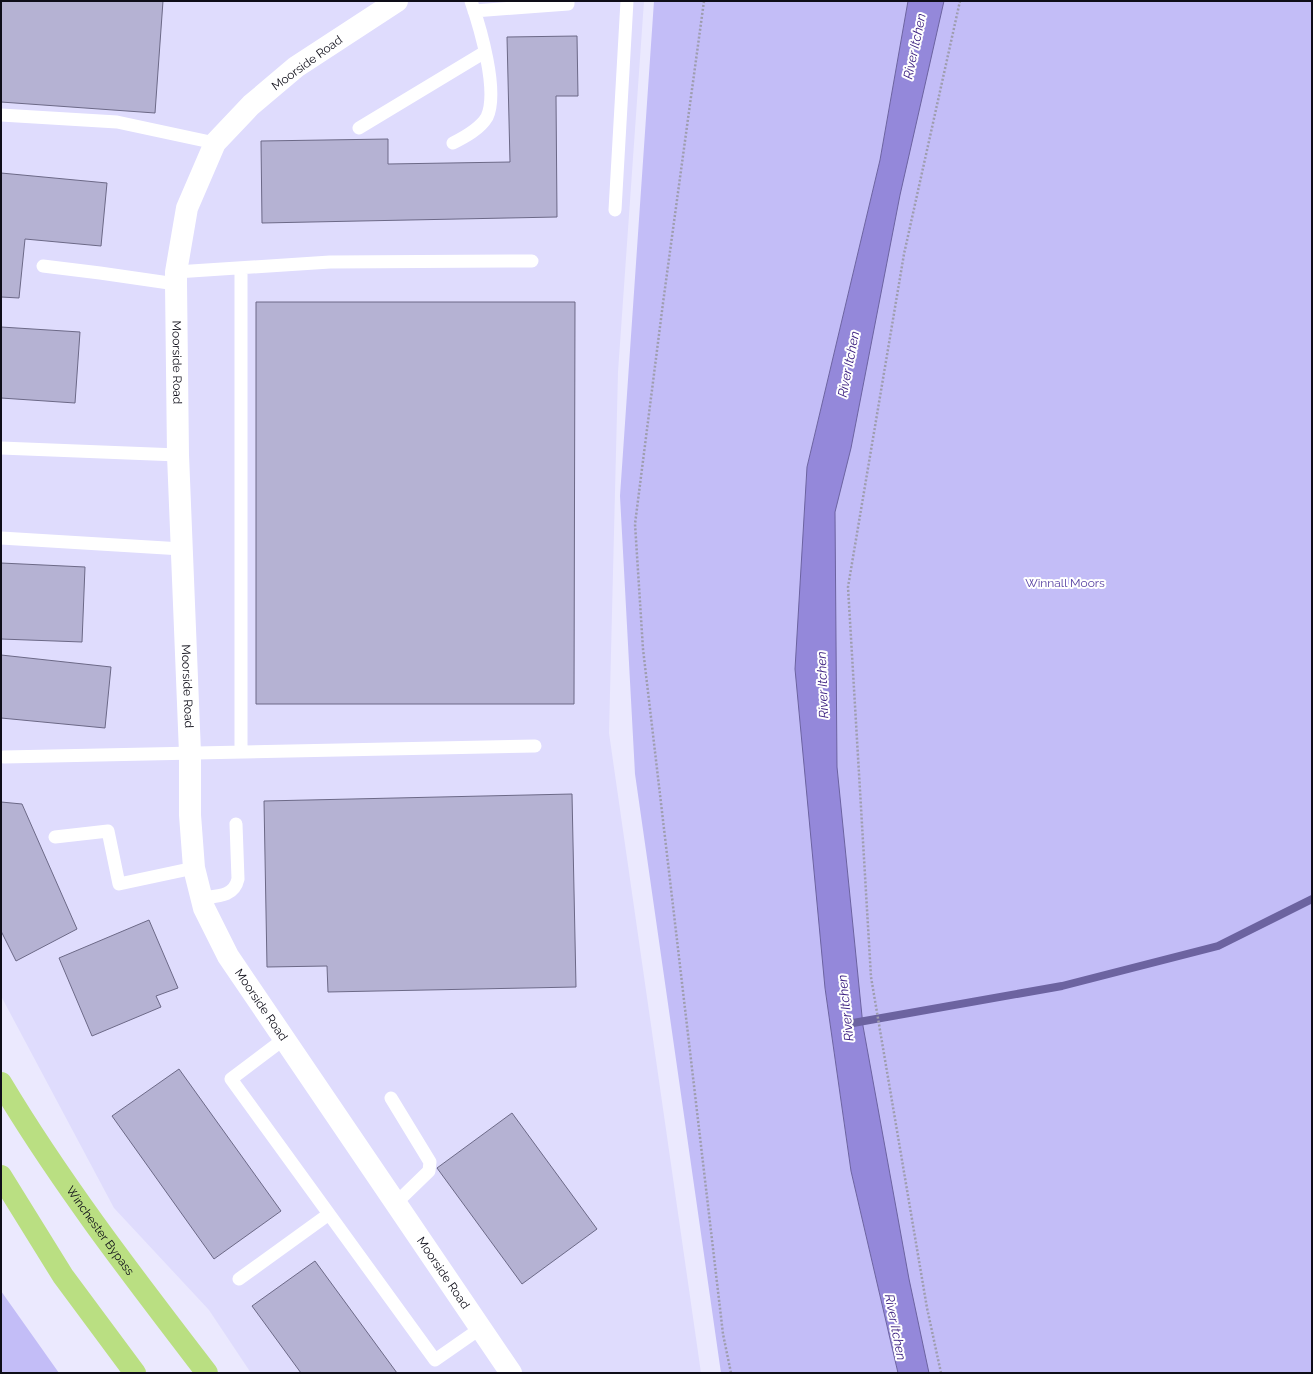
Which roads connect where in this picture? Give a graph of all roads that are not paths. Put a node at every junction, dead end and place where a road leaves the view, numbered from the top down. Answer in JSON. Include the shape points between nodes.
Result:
{"nodes":[{"id":1,"x":397,"y":1,"type":"edge"},
{"id":2,"x":568,"y":1,"type":"edge"},
{"id":3,"x":627,"y":1,"type":"edge"},
{"id":4,"x":473,"y":6,"type":"edge"},
{"id":5,"x":485,"y":52,"type":"junction"},
{"id":6,"x":1,"y":115,"type":"edge"},
{"id":7,"x":359,"y":128,"type":"dead end"},
{"id":8,"x":453,"y":143,"type":"dead end"},
{"id":9,"x":215,"y":144,"type":"junction"},
{"id":10,"x":614,"y":210,"type":"dead end"},
{"id":11,"x":532,"y":261,"type":"dead end"},
{"id":12,"x":43,"y":266,"type":"dead end"},
{"id":13,"x":241,"y":268,"type":"junction"},
{"id":14,"x":176,"y":278,"type":"junction"},
{"id":15,"x":1,"y":448,"type":"edge"},
{"id":16,"x":178,"y":455,"type":"junction"},
{"id":17,"x":1,"y":538,"type":"edge"},
{"id":18,"x":182,"y":548,"type":"junction"},
{"id":19,"x":535,"y":746,"type":"dead end"},
{"id":20,"x":241,"y":752,"type":"junction"},
{"id":21,"x":190,"y":753,"type":"junction"},
{"id":22,"x":4,"y":757,"type":"dead end"},
{"id":23,"x":236,"y":824,"type":"dead end"},
{"id":24,"x":55,"y":837,"type":"dead end"},
{"id":25,"x":194,"y":868,"type":"junction"},
{"id":26,"x":201,"y":898,"type":"junction"},
{"id":27,"x":284,"y":1039,"type":"junction"},
{"id":28,"x":1,"y":1083,"type":"edge"},
{"id":29,"x":391,"y":1098,"type":"dead end"},
{"id":30,"x":1,"y":1176,"type":"edge"},
{"id":31,"x":396,"y":1203,"type":"junction"},
{"id":32,"x":329,"y":1214,"type":"junction"},
{"id":33,"x":239,"y":1279,"type":"dead end"},
{"id":34,"x":481,"y":1328,"type":"junction"},
{"id":35,"x":135,"y":1373,"type":"edge"},
{"id":36,"x":207,"y":1373,"type":"edge"},
{"id":37,"x":512,"y":1373,"type":"edge"}],
"edges":[{"from":1,"to":9,"type":"street","name":"Moorside Road","via":[[296,67],[251,105]]},
{"from":2,"to":4,"type":"lane","via":[[568,4]]},
{"from":3,"to":10,"type":"lane"},
{"from":4,"to":5,"type":"lane"},
{"from":5,"to":7,"type":"lane"},
{"from":5,"to":8,"type":"lane","via":[[490,78],[490,98],[486,117],[472,133]]},
{"from":6,"to":9,"type":"lane","via":[[117,122]]},
{"from":9,"to":14,"type":"street","name":"Moorside Road","via":[[187,208]]},
{"from":11,"to":13,"type":"lane","via":[[330,262]]},
{"from":12,"to":14,"type":"lane"},
{"from":13,"to":14,"type":"lane"},
{"from":13,"to":20,"type":"lane"},
{"from":14,"to":16,"type":"street","name":"Moorside Road"},
{"from":15,"to":16,"type":"lane"},
{"from":16,"to":18,"type":"street","name":"Moorside Road"},
{"from":17,"to":18,"type":"lane"},
{"from":18,"to":21,"type":"street","name":"Moorside Road"},
{"from":19,"to":20,"type":"lane"},
{"from":20,"to":21,"type":"lane"},
{"from":21,"to":22,"type":"lane"},
{"from":21,"to":25,"type":"street","name":"Moorside Road","via":[[190,815]]},
{"from":23,"to":26,"type":"lane","via":[[236,886],[226,894]]},
{"from":24,"to":25,"type":"lane","via":[[108,831],[119,884]]},
{"from":25,"to":26,"type":"street","name":"Moorside Road"},
{"from":26,"to":27,"type":"street","name":"Moorside Road","via":[[228,956]]},
{"from":27,"to":31,"type":"street","name":"Moorside Road"},
{"from":27,"to":32,"type":"lane","via":[[231,1079]]},
{"from":28,"to":36,"type":"highway","name":"Winchester Bypass","via":[[24,1122],[99,1232]]},
{"from":29,"to":31,"type":"lane","via":[[430,1162],[429,1171]]},
{"from":30,"to":35,"type":"highway","via":[[63,1276]]},
{"from":31,"to":34,"type":"street","name":"Moorside Road"},
{"from":32,"to":33,"type":"lane"},
{"from":32,"to":34,"type":"lane","via":[[435,1360]]},
{"from":34,"to":37,"type":"street","name":"Moorside Road"}]}
